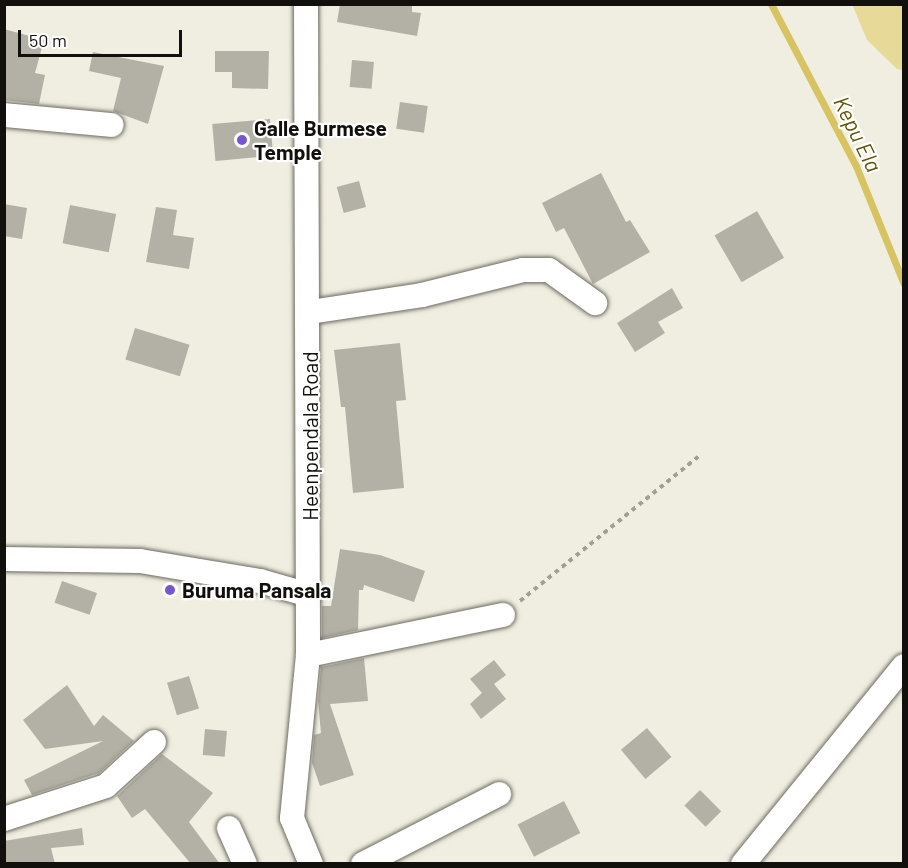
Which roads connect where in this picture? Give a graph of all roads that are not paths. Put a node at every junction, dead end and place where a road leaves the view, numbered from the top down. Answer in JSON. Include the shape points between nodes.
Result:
{"nodes":[{"id":1,"x":306,"y":4,"type":"edge"},
{"id":2,"x":4,"y":115,"type":"edge"},
{"id":3,"x":112,"y":125,"type":"dead end"},
{"id":4,"x":596,"y":303,"type":"dead end"},
{"id":5,"x":310,"y":312,"type":"junction"},
{"id":6,"x":4,"y":559,"type":"edge"},
{"id":7,"x":309,"y":595,"type":"junction"},
{"id":8,"x":503,"y":615,"type":"road end"},
{"id":9,"x":308,"y":655,"type":"junction"},
{"id":10,"x":903,"y":666,"type":"edge"},
{"id":11,"x":154,"y":742,"type":"dead end"},
{"id":12,"x":499,"y":794,"type":"dead end"},
{"id":13,"x":4,"y":819,"type":"edge"},
{"id":14,"x":229,"y":828,"type":"dead end"},
{"id":15,"x":244,"y":864,"type":"edge"},
{"id":16,"x":311,"y":864,"type":"edge"},
{"id":17,"x":363,"y":864,"type":"edge"},
{"id":18,"x":743,"y":864,"type":"edge"}],
"edges":[{"from":1,"to":5,"type":"street","name":"Heenpendala Road"},
{"from":2,"to":3,"type":"street"},
{"from":4,"to":5,"type":"street","via":[[549,270],[531,270],[422,295]]},
{"from":5,"to":7,"type":"street","name":"Heenpendala Road"},
{"from":6,"to":7,"type":"street","via":[[140,561],[260,581]]},
{"from":7,"to":9,"type":"street","name":"Heenpendala Road"},
{"from":8,"to":9,"type":"street"},
{"from":9,"to":16,"type":"street","name":"Heenpendala Road","via":[[292,818]]},
{"from":10,"to":18,"type":"street"},
{"from":11,"to":13,"type":"street","via":[[106,786]]},
{"from":12,"to":17,"type":"street"},
{"from":14,"to":15,"type":"street"}]}
